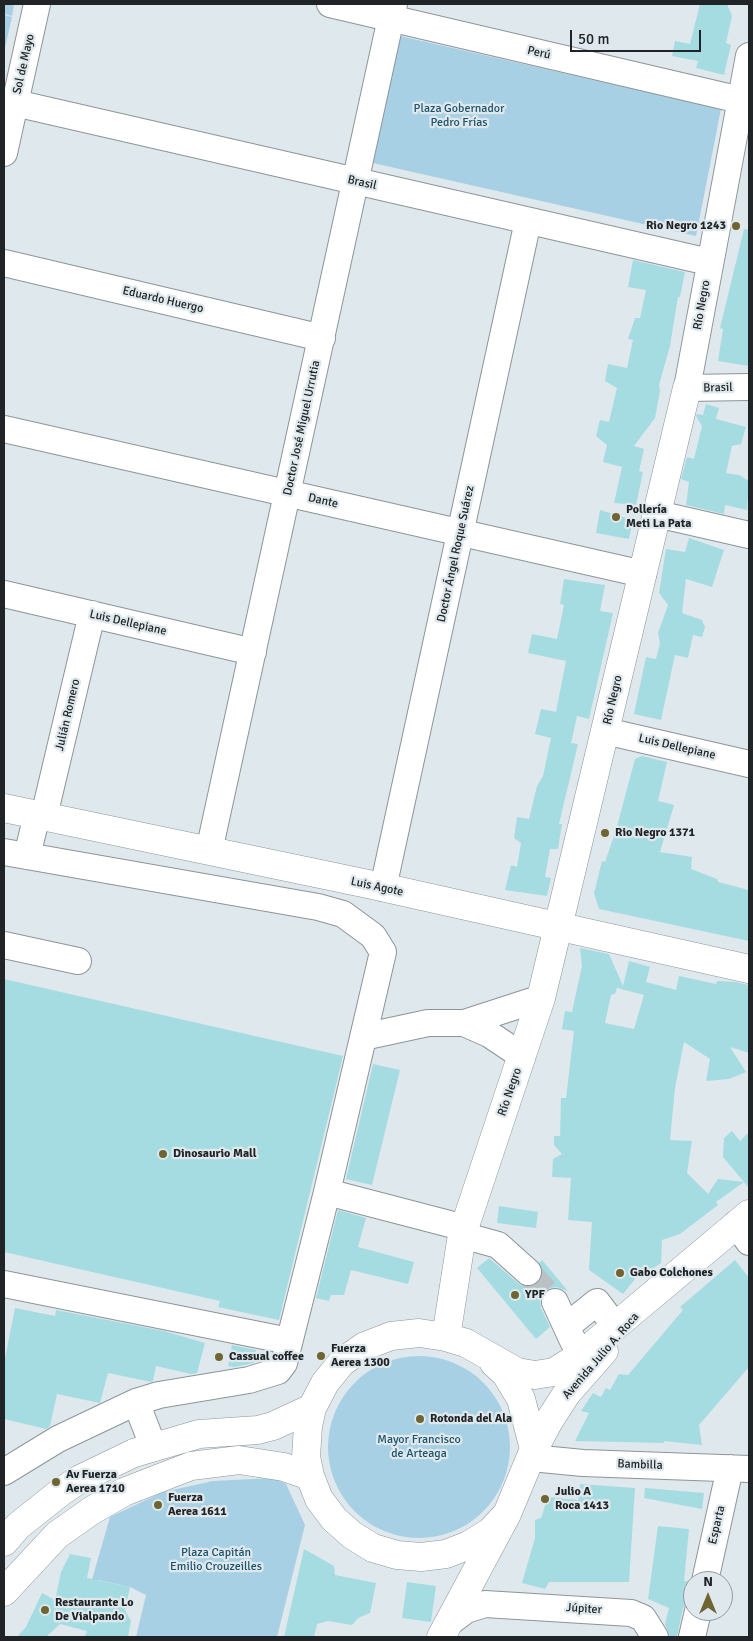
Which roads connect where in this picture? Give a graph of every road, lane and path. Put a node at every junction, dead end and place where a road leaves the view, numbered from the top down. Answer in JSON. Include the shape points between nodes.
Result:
{"nodes":[{"id":1,"x":37,"y":4,"type":"edge"},
{"id":2,"x":330,"y":4,"type":"edge"},
{"id":3,"x":393,"y":11,"type":"edge"},
{"id":4,"x":749,"y":56,"type":"edge"},
{"id":5,"x":745,"y":101,"type":"edge"},
{"id":6,"x":15,"y":103,"type":"junction"},
{"id":7,"x":4,"y":153,"type":"edge"},
{"id":8,"x":355,"y":181,"type":"junction"},
{"id":9,"x":528,"y":221,"type":"junction"},
{"id":10,"x":709,"y":262,"type":"junction"},
{"id":11,"x":4,"y":263,"type":"edge"},
{"id":12,"x":322,"y":338,"type":"junction"},
{"id":13,"x":749,"y":387,"type":"edge"},
{"id":14,"x":687,"y":388,"type":"junction"},
{"id":15,"x":4,"y":429,"type":"edge"},
{"id":16,"x":288,"y":493,"type":"junction"},
{"id":17,"x":657,"y":514,"type":"junction"},
{"id":18,"x":460,"y":533,"type":"junction"},
{"id":19,"x":749,"y":535,"type":"edge"},
{"id":20,"x":643,"y":574,"type":"junction"},
{"id":21,"x":4,"y":594,"type":"edge"},
{"id":22,"x":92,"y":614,"type":"junction"},
{"id":23,"x":253,"y":652,"type":"junction"},
{"id":24,"x":606,"y":731,"type":"junction"},
{"id":25,"x":749,"y":764,"type":"edge"},
{"id":26,"x":4,"y":808,"type":"edge"},
{"id":27,"x":40,"y":815,"type":"junction"},
{"id":28,"x":209,"y":851,"type":"junction"},
{"id":29,"x":15,"y":854,"type":"edge"},
{"id":30,"x":383,"y":888,"type":"junction"},
{"id":31,"x":559,"y":927,"type":"junction"},
{"id":32,"x":4,"y":946,"type":"edge"},
{"id":33,"x":78,"y":962,"type":"dead end"},
{"id":34,"x":749,"y":968,"type":"edge"},
{"id":35,"x":541,"y":998,"type":"junction"},
{"id":36,"x":464,"y":1023,"type":"junction"},
{"id":37,"x":363,"y":1037,"type":"junction"},
{"id":38,"x":522,"y":1056,"type":"junction"},
{"id":39,"x":327,"y":1192,"type":"junction"},
{"id":40,"x":745,"y":1227,"type":"edge"},
{"id":41,"x":463,"y":1232,"type":"junction"},
{"id":42,"x":528,"y":1272,"type":"tunnel mouth"},
{"id":43,"x":4,"y":1284,"type":"edge"},
{"id":44,"x":658,"y":1292,"type":"junction"},
{"id":45,"x":555,"y":1302,"type":"tunnel mouth"},
{"id":46,"x":567,"y":1326,"type":"junction"},
{"id":47,"x":615,"y":1326,"type":"junction"},
{"id":48,"x":446,"y":1336,"type":"junction"},
{"id":49,"x":289,"y":1342,"type":"junction"},
{"id":50,"x":484,"y":1354,"type":"junction"},
{"id":51,"x":581,"y":1355,"type":"junction"},
{"id":52,"x":136,"y":1402,"type":"junction"},
{"id":53,"x":312,"y":1408,"type":"junction"},
{"id":54,"x":153,"y":1446,"type":"junction"},
{"id":55,"x":532,"y":1453,"type":"junction"},
{"id":56,"x":740,"y":1468,"type":"edge"},
{"id":57,"x":4,"y":1472,"type":"edge"},
{"id":58,"x":310,"y":1476,"type":"junction"},
{"id":59,"x":507,"y":1514,"type":"junction"},
{"id":60,"x":4,"y":1542,"type":"edge"},
{"id":61,"x":477,"y":1571,"type":"junction"},
{"id":62,"x":708,"y":1571,"type":"edge"},
{"id":63,"x":4,"y":1592,"type":"edge"},
{"id":64,"x":501,"y":1604,"type":"junction"},
{"id":65,"x":696,"y":1621,"type":"edge"},
{"id":66,"x":445,"y":1630,"type":"edge"},
{"id":67,"x":655,"y":1637,"type":"edge"},
{"id":68,"x":692,"y":1637,"type":"edge"}],
"edges":[{"from":1,"to":6,"type":"street","name":"Sol de Mayo"},
{"from":2,"to":3,"type":"street","name":"Perú"},
{"from":3,"to":5,"type":"street","name":"Perú"},
{"from":3,"to":8,"type":"street","name":"Doctor José Miguel Urrutia"},
{"from":4,"to":5,"type":"street","name":"Río Negro"},
{"from":5,"to":10,"type":"street","name":"Río Negro"},
{"from":6,"to":7,"type":"street","name":"Sol de Mayo"},
{"from":6,"to":8,"type":"street","name":"Brasil"},
{"from":8,"to":9,"type":"street","name":"Brasil"},
{"from":8,"to":12,"type":"street","name":"Doctor José Miguel Urrutia"},
{"from":9,"to":10,"type":"street","name":"Brasil"},
{"from":9,"to":18,"type":"street","name":"Doctor Ángel Roque Suárez"},
{"from":10,"to":14,"type":"street","name":"Río Negro"},
{"from":11,"to":12,"type":"street","name":"Eduardo Huergo"},
{"from":12,"to":16,"type":"street","name":"Doctor José Miguel Urrutia"},
{"from":13,"to":14,"type":"street","name":"Brasil"},
{"from":14,"to":17,"type":"main road","name":"Río Negro"},
{"from":15,"to":16,"type":"street","name":"Dante"},
{"from":16,"to":18,"type":"street","name":"Dante"},
{"from":16,"to":23,"type":"street","name":"Doctor José Miguel Urrutia"},
{"from":17,"to":19,"type":"street"},
{"from":17,"to":20,"type":"main road","name":"Río Negro"},
{"from":18,"to":20,"type":"street","name":"Dante"},
{"from":18,"to":30,"type":"street","name":"Doctor Ángel Roque Suárez"},
{"from":20,"to":24,"type":"main road","name":"Río Negro"},
{"from":21,"to":22,"type":"street","name":"Luis Dellepiane"},
{"from":22,"to":23,"type":"street","name":"Luis Dellepiane"},
{"from":22,"to":27,"type":"street","name":"Julián Romero"},
{"from":23,"to":28,"type":"street","name":"Doctor José Miguel Urrutia"},
{"from":24,"to":25,"type":"street","name":"Luis Dellepiane"},
{"from":24,"to":31,"type":"main road","name":"Río Negro"},
{"from":26,"to":27,"type":"main road","name":"Luis Agote"},
{"from":27,"to":28,"type":"main road","name":"Luis Agote"},
{"from":27,"to":29,"type":"street","name":"Julián Romero"},
{"from":28,"to":30,"type":"main road","name":"Luis Agote"},
{"from":29,"to":37,"type":"street","via":[[343,914],[373,936],[382,952]]},
{"from":30,"to":31,"type":"main road","name":"Luis Agote"},
{"from":31,"to":34,"type":"main road","name":"Luis Agote"},
{"from":31,"to":35,"type":"main road","name":"Río Negro"},
{"from":32,"to":33,"type":"street"},
{"from":35,"to":36,"type":"street"},
{"from":35,"to":38,"type":"main road","name":"Río Negro"},
{"from":36,"to":37,"type":"street","via":[[428,1023]]},
{"from":36,"to":38,"type":"street","via":[[489,1034]]},
{"from":37,"to":39,"type":"street"},
{"from":38,"to":41,"type":"main road","name":"Río Negro"},
{"from":39,"to":41,"type":"street"},
{"from":39,"to":49,"type":"street"},
{"from":40,"to":44,"type":"main road","name":"Avenida Julio A. Roca"},
{"from":41,"to":42,"type":"street","via":[[498,1245]]},
{"from":41,"to":48,"type":"main road","name":"Río Negro"},
{"from":43,"to":49,"type":"street"},
{"from":44,"to":47,"type":"main road","name":"Avenida Julio A. Roca"},
{"from":44,"to":55,"type":"main road","name":"Avenida Julio A. Roca","via":[[567,1393]]},
{"from":45,"to":46,"type":"street"},
{"from":46,"to":47,"type":"street","via":[[597,1302]]},
{"from":46,"to":51,"type":"street"},
{"from":47,"to":51,"type":"main road","name":"Avenida Julio A. Roca"},
{"from":48,"to":50,"type":"main road","name":"Avenida Julio A. Roca"},
{"from":48,"to":53,"type":"main road","name":"Avenida Julio A. Roca","via":[[400,1335],[365,1346],[342,1362],[325,1383]]},
{"from":49,"to":52,"type":"street","via":[[284,1363],[269,1376]]},
{"from":50,"to":51,"type":"main road","name":"Avenida Julio A. Roca","via":[[517,1372],[535,1375],[554,1372]]},
{"from":50,"to":55,"type":"main road","name":"Avenida Julio A. Roca","via":[[506,1374],[521,1399]]},
{"from":52,"to":54,"type":"street"},
{"from":52,"to":57,"type":"street","via":[[58,1439]]},
{"from":53,"to":54,"type":"main road","via":[[287,1421],[258,1430],[199,1434]]},
{"from":53,"to":58,"type":"main road","name":"Avenida Julio A. Roca","via":[[306,1442]]},
{"from":54,"to":60,"type":"main road","via":[[80,1479],[45,1504]]},
{"from":55,"to":56,"type":"street","name":"Bambilla","via":[[583,1464]]},
{"from":55,"to":59,"type":"main road","name":"Avenida Julio A. Roca"},
{"from":56,"to":62,"type":"street","name":"Esparta"},
{"from":58,"to":59,"type":"main road","name":"Avenida Julio A. Roca","via":[[319,1498],[334,1519],[373,1548],[397,1555],[446,1554],[490,1532]]},
{"from":58,"to":63,"type":"main road","via":[[284,1467],[239,1460],[191,1466],[164,1476],[124,1492],[57,1535]]},
{"from":59,"to":61,"type":"main road","name":"Avenida Julio A. Roca"},
{"from":61,"to":64,"type":"street","via":[[483,1589]]},
{"from":61,"to":66,"type":"main road","name":"Avenida Julio A. Roca"},
{"from":64,"to":66,"type":"street","name":"Júpiter","via":[[474,1607]]},
{"from":64,"to":67,"type":"street","name":"Júpiter","via":[[631,1613],[643,1618]]},
{"from":65,"to":68,"type":"street"}]}
